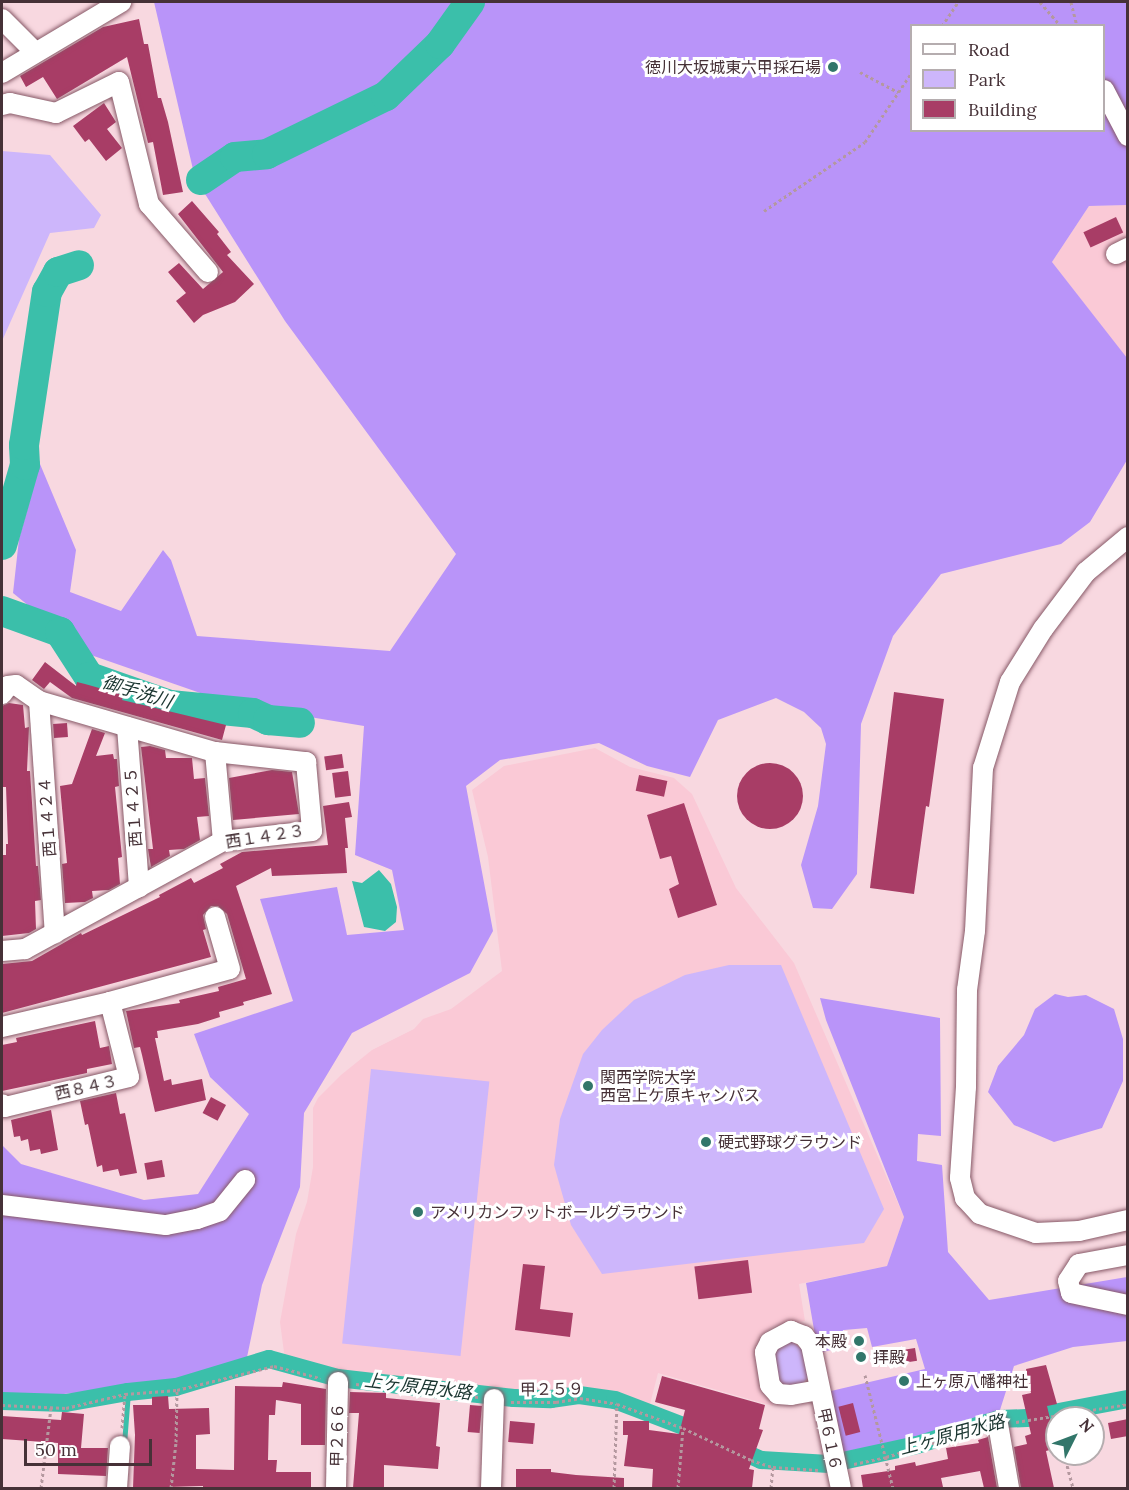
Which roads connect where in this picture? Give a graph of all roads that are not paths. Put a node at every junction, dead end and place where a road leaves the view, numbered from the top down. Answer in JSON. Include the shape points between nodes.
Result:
{"nodes":[{"id":1,"x":121,"y":2,"type":"edge"},
{"id":2,"x":2,"y":19,"type":"edge"},
{"id":3,"x":35,"y":52,"type":"junction"},
{"id":4,"x":2,"y":73,"type":"edge"},
{"id":5,"x":1105,"y":92,"type":"edge"},
{"id":6,"x":2,"y":105,"type":"edge"},
{"id":7,"x":1128,"y":136,"type":"edge"},
{"id":8,"x":208,"y":272,"type":"dead end"},
{"id":9,"x":1128,"y":537,"type":"edge"},
{"id":10,"x":2,"y":694,"type":"edge"},
{"id":11,"x":39,"y":701,"type":"junction"},
{"id":12,"x":127,"y":727,"type":"junction"},
{"id":13,"x":215,"y":752,"type":"junction"},
{"id":14,"x":223,"y":841,"type":"junction"},
{"id":15,"x":139,"y":888,"type":"junction"},
{"id":16,"x":215,"y":917,"type":"dead end"},
{"id":17,"x":55,"y":933,"type":"junction"},
{"id":18,"x":2,"y":951,"type":"edge"},
{"id":19,"x":110,"y":1002,"type":"junction"},
{"id":20,"x":2,"y":1027,"type":"edge"},
{"id":21,"x":2,"y":1104,"type":"edge"},
{"id":22,"x":245,"y":1180,"type":"dead end"},
{"id":23,"x":2,"y":1205,"type":"edge"},
{"id":24,"x":1128,"y":1220,"type":"edge"},
{"id":25,"x":1128,"y":1255,"type":"edge"},
{"id":26,"x":1128,"y":1305,"type":"edge"},
{"id":27,"x":338,"y":1382,"type":"road end"},
{"id":28,"x":819,"y":1390,"type":"dead end"},
{"id":29,"x":494,"y":1399,"type":"road end"},
{"id":30,"x":998,"y":1424,"type":"road end"},
{"id":31,"x":120,"y":1446,"type":"road end"},
{"id":32,"x":117,"y":1488,"type":"edge"},
{"id":33,"x":336,"y":1488,"type":"edge"},
{"id":34,"x":492,"y":1488,"type":"edge"},
{"id":35,"x":841,"y":1488,"type":"edge"},
{"id":36,"x":1009,"y":1488,"type":"edge"}],
"edges":[{"from":1,"to":3,"type":"street"},
{"from":2,"to":3,"type":"street"},
{"from":3,"to":4,"type":"street"},
{"from":5,"to":7,"type":"street"},
{"from":6,"to":8,"type":"street","via":[[10,103],[56,113],[118,82],[149,204]]},
{"from":9,"to":24,"type":"street","via":[[1086,572],[1043,629],[1010,682],[983,768],[975,931],[967,990],[960,1178],[965,1198],[980,1214],[1036,1233],[1080,1231]]},
{"from":10,"to":11,"type":"street","name":"西１４２３","via":[[8,686],[16,685]]},
{"from":11,"to":12,"type":"street","name":"西１４２３"},
{"from":11,"to":17,"type":"street","name":"西１４２４"},
{"from":12,"to":13,"type":"street","name":"西１４２３"},
{"from":12,"to":15,"type":"street","name":"西１４２５"},
{"from":13,"to":14,"type":"street"},
{"from":13,"to":14,"type":"street","name":"西１４２３","via":[[306,762],[307,773],[312,831]]},
{"from":14,"to":15,"type":"street","name":"西１４２３"},
{"from":15,"to":17,"type":"street","name":"西１４２３"},
{"from":16,"to":19,"type":"street","via":[[230,969]]},
{"from":17,"to":18,"type":"street","name":"西１４２３","via":[[26,949]]},
{"from":19,"to":20,"type":"street"},
{"from":19,"to":21,"type":"street","name":"西８４３","via":[[129,1077],[5,1107]]},
{"from":22,"to":23,"type":"street","via":[[220,1211],[166,1225]]},
{"from":25,"to":26,"type":"street","via":[[1079,1264],[1068,1281],[1071,1293]]},
{"from":27,"to":33,"type":"street","name":"甲２６６"},
{"from":28,"to":35,"type":"street","name":"甲６１６"},
{"from":29,"to":34,"type":"street"},
{"from":30,"to":36,"type":"street"},
{"from":31,"to":32,"type":"street"}]}
